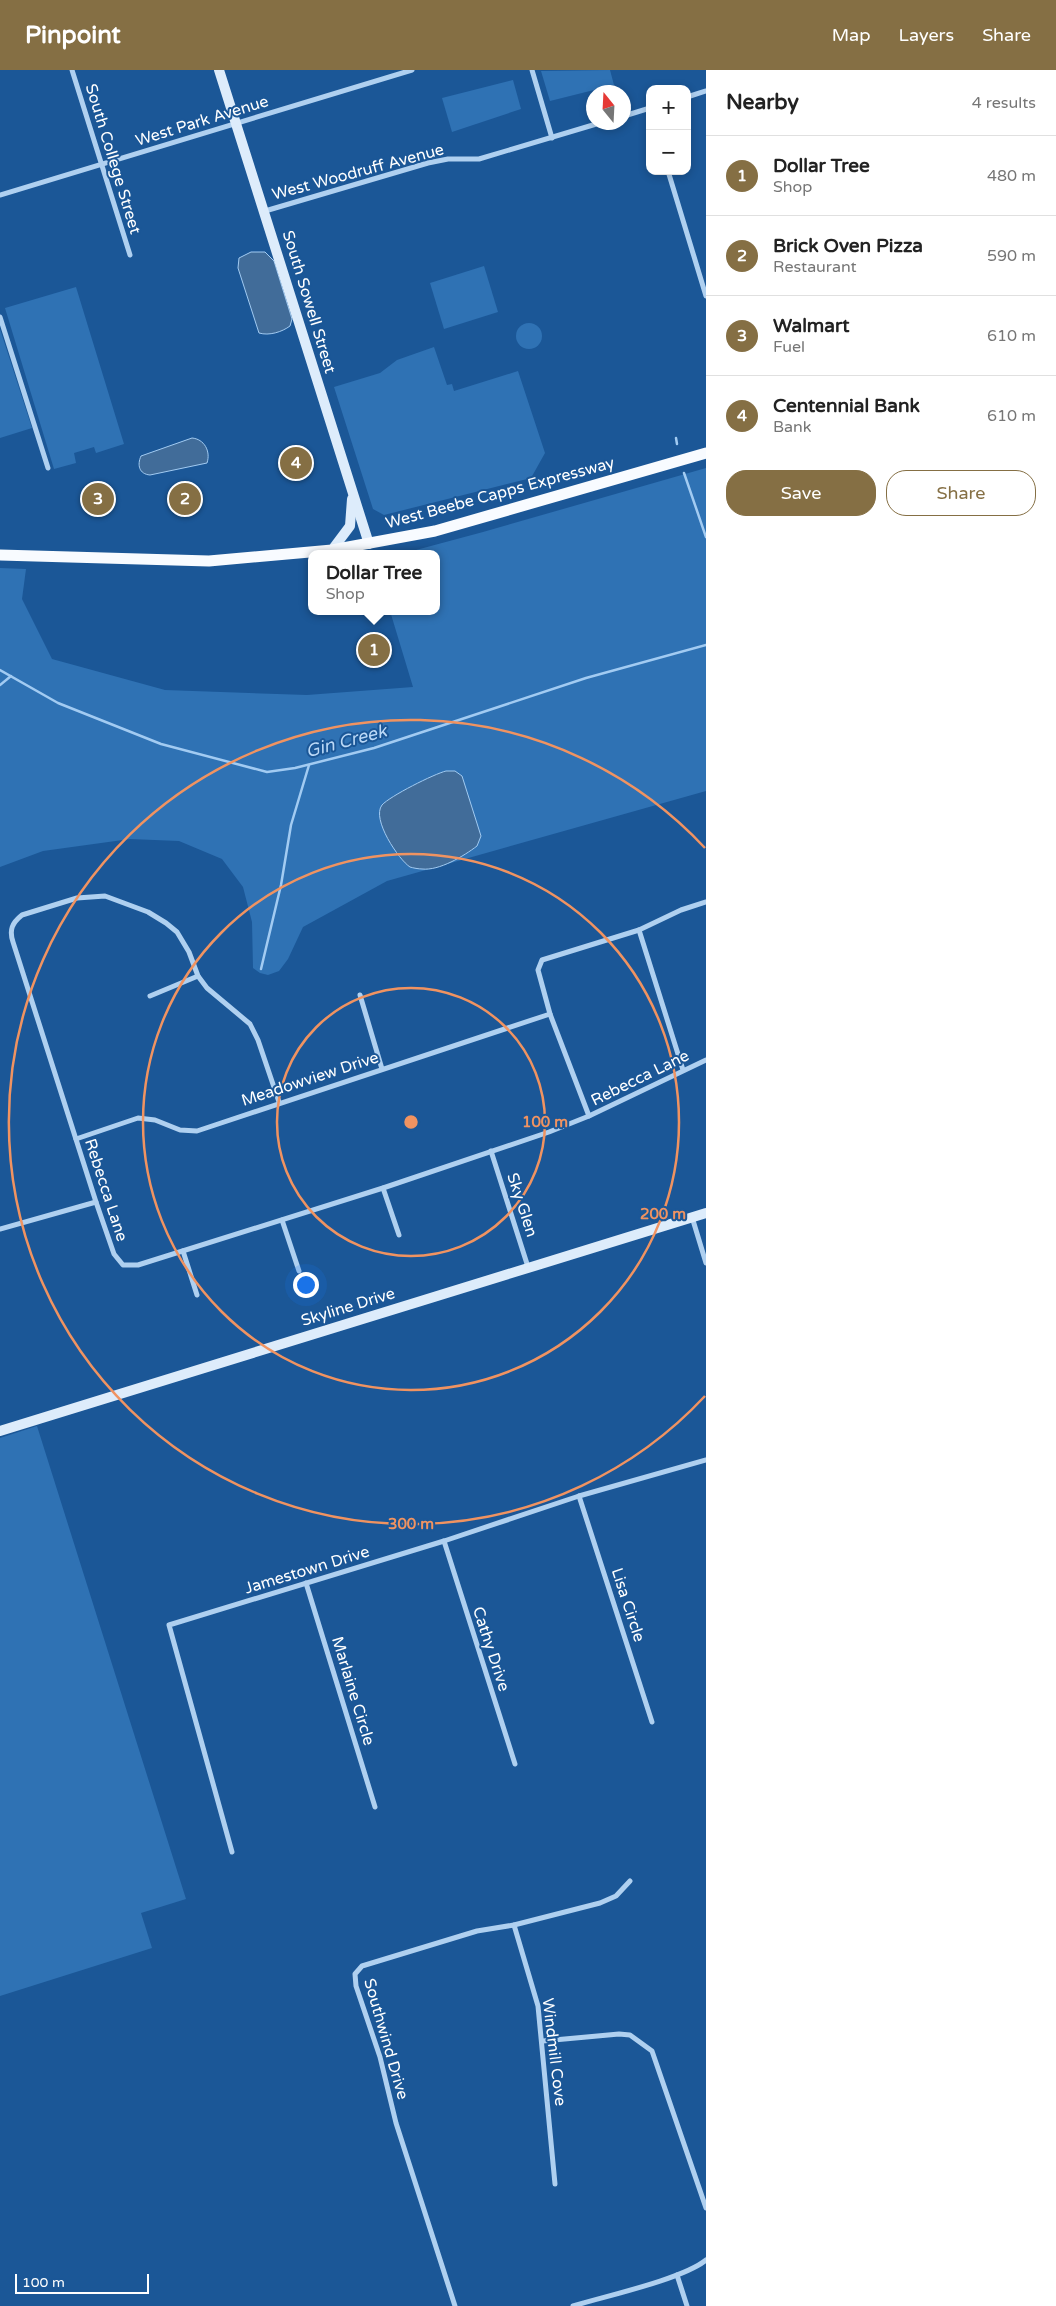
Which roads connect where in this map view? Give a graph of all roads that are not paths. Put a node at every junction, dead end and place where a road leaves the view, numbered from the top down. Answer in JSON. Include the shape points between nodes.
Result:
{"nodes":[{"id":1,"x":72,"y":70,"type":"edge"},
{"id":2,"x":219,"y":70,"type":"edge"},
{"id":3,"x":412,"y":70,"type":"edge"},
{"id":4,"x":532,"y":70,"type":"edge"},
{"id":5,"x":706,"y":91,"type":"edge"},
{"id":6,"x":691,"y":96,"type":"edge"},
{"id":7,"x":646,"y":111,"type":"edge"},
{"id":8,"x":631,"y":114,"type":"edge"},
{"id":9,"x":236,"y":123,"type":"junction"},
{"id":10,"x":586,"y":127,"type":"edge"},
{"id":11,"x":552,"y":138,"type":"junction"},
{"id":12,"x":103,"y":164,"type":"junction"},
{"id":13,"x":669,"y":175,"type":"edge"},
{"id":14,"x":0,"y":195,"type":"edge"},
{"id":15,"x":265,"y":211,"type":"junction"},
{"id":16,"x":130,"y":256,"type":"dead end"},
{"id":17,"x":706,"y":296,"type":"edge"},
{"id":18,"x":0,"y":317,"type":"edge"},
{"id":19,"x":706,"y":453,"type":"edge"},
{"id":20,"x":48,"y":468,"type":"dead end"},
{"id":21,"x":352,"y":488,"type":"junction"},
{"id":22,"x":369,"y":544,"type":"junction"},
{"id":23,"x":332,"y":550,"type":"joint"},
{"id":24,"x":308,"y":552,"type":"edge"},
{"id":25,"x":0,"y":555,"type":"edge"},
{"id":26,"x":706,"y":902,"type":"edge"},
{"id":27,"x":639,"y":930,"type":"junction"},
{"id":28,"x":198,"y":976,"type":"junction"},
{"id":29,"x":360,"y":995,"type":"dead end"},
{"id":30,"x":150,"y":996,"type":"dead end"},
{"id":31,"x":550,"y":1014,"type":"junction"},
{"id":32,"x":706,"y":1060,"type":"edge"},
{"id":33,"x":382,"y":1069,"type":"junction"},
{"id":34,"x":683,"y":1070,"type":"junction"},
{"id":35,"x":279,"y":1102,"type":"junction"},
{"id":36,"x":589,"y":1116,"type":"junction"},
{"id":37,"x":76,"y":1139,"type":"junction"},
{"id":38,"x":491,"y":1151,"type":"junction"},
{"id":39,"x":384,"y":1188,"type":"junction"},
{"id":40,"x":96,"y":1202,"type":"junction"},
{"id":41,"x":706,"y":1213,"type":"edge"},
{"id":42,"x":692,"y":1217,"type":"junction"},
{"id":43,"x":282,"y":1220,"type":"junction"},
{"id":44,"x":0,"y":1229,"type":"edge"},
{"id":45,"x":399,"y":1235,"type":"dead end"},
{"id":46,"x":183,"y":1251,"type":"junction"},
{"id":47,"x":706,"y":1263,"type":"edge"},
{"id":48,"x":528,"y":1267,"type":"junction"},
{"id":49,"x":299,"y":1271,"type":"dead end"},
{"id":50,"x":197,"y":1295,"type":"dead end"},
{"id":51,"x":0,"y":1432,"type":"edge"},
{"id":52,"x":706,"y":1460,"type":"edge"},
{"id":53,"x":579,"y":1496,"type":"junction"},
{"id":54,"x":444,"y":1541,"type":"junction"},
{"id":55,"x":306,"y":1583,"type":"junction"},
{"id":56,"x":652,"y":1722,"type":"dead end"},
{"id":57,"x":515,"y":1764,"type":"dead end"},
{"id":58,"x":375,"y":1807,"type":"dead end"},
{"id":59,"x":232,"y":1852,"type":"dead end"},
{"id":60,"x":630,"y":1881,"type":"dead end"},
{"id":61,"x":514,"y":1925,"type":"junction"},
{"id":62,"x":543,"y":2041,"type":"junction"},
{"id":63,"x":555,"y":2184,"type":"dead end"},
{"id":64,"x":706,"y":2208,"type":"edge"},
{"id":65,"x":706,"y":2260,"type":"edge"},
{"id":66,"x":677,"y":2275,"type":"junction"},
{"id":67,"x":456,"y":2306,"type":"edge"},
{"id":68,"x":574,"y":2306,"type":"edge"},
{"id":69,"x":687,"y":2306,"type":"edge"}],
"edges":[{"from":1,"to":12,"type":"street","name":"South College Street"},
{"from":2,"to":9,"type":"street","name":"South Sowell Street"},
{"from":3,"to":9,"type":"street","name":"West Park Avenue"},
{"from":4,"to":11,"type":"street"},
{"from":5,"to":6,"type":"street"},
{"from":7,"to":8,"type":"street"},
{"from":9,"to":12,"type":"street","name":"West Park Avenue"},
{"from":9,"to":15,"type":"street","name":"South Sowell Street"},
{"from":10,"to":11,"type":"street","name":"West Woodruff Avenue"},
{"from":11,"to":15,"type":"street","name":"West Woodruff Avenue","via":[[478,158],[428,163]]},
{"from":12,"to":14,"type":"street","name":"West Park Avenue"},
{"from":12,"to":16,"type":"street","name":"South College Street"},
{"from":13,"to":17,"type":"street"},
{"from":15,"to":21,"type":"street","name":"South Sowell Street"},
{"from":18,"to":20,"type":"street"},
{"from":19,"to":22,"type":"main road","name":"West Beebe Capps Expressway","via":[[435,531]]},
{"from":21,"to":22,"type":"street","name":"South Sowell Street"},
{"from":21,"to":23,"type":"street","via":[[350,526]]},
{"from":22,"to":23,"type":"main road","name":"West Beebe Capps Expressway"},
{"from":24,"to":25,"type":"main road","name":"West Beebe Capps Expressway","via":[[209,561]]},
{"from":26,"to":27,"type":"street"},
{"from":27,"to":31,"type":"street","via":[[542,960],[538,970]]},
{"from":27,"to":34,"type":"street"},
{"from":28,"to":30,"type":"street"},
{"from":28,"to":35,"type":"street","name":"Rebecca Lane","via":[[207,988],[250,1024]]},
{"from":28,"to":37,"type":"street","name":"Rebecca Lane","via":[[178,932],[148,912],[105,896],[77,898],[15,920],[11,934]]},
{"from":29,"to":33,"type":"street"},
{"from":31,"to":33,"type":"street","name":"Meadowview Drive"},
{"from":31,"to":36,"type":"street"},
{"from":32,"to":34,"type":"street","name":"Rebecca Lane"},
{"from":33,"to":35,"type":"street","name":"Meadowview Drive"},
{"from":34,"to":36,"type":"street","name":"Rebecca Lane"},
{"from":35,"to":37,"type":"street","name":"Meadowview Drive","via":[[197,1131],[180,1130],[155,1120],[138,1118]]},
{"from":36,"to":38,"type":"street","name":"Rebecca Lane"},
{"from":37,"to":40,"type":"street","name":"Rebecca Lane"},
{"from":38,"to":39,"type":"street","name":"Rebecca Lane"},
{"from":38,"to":48,"type":"street","name":"Sky Glen"},
{"from":39,"to":43,"type":"street","name":"Rebecca Lane"},
{"from":39,"to":45,"type":"street"},
{"from":40,"to":44,"type":"street"},
{"from":40,"to":46,"type":"street","name":"Rebecca Lane","via":[[114,1254],[123,1265],[138,1265]]},
{"from":41,"to":42,"type":"street","name":"Skyline Drive"},
{"from":42,"to":47,"type":"street"},
{"from":42,"to":48,"type":"street","name":"Skyline Drive"},
{"from":43,"to":46,"type":"street","name":"Rebecca Lane"},
{"from":43,"to":49,"type":"street"},
{"from":46,"to":50,"type":"street"},
{"from":48,"to":51,"type":"street","name":"Skyline Drive"},
{"from":52,"to":53,"type":"street","name":"Jamestown Drive"},
{"from":53,"to":54,"type":"street","name":"Jamestown Drive"},
{"from":53,"to":56,"type":"street","name":"Lisa Circle"},
{"from":54,"to":55,"type":"street","name":"Jamestown Drive"},
{"from":54,"to":57,"type":"street","name":"Cathy Drive"},
{"from":55,"to":58,"type":"street","name":"Marlaine Circle"},
{"from":55,"to":59,"type":"street","name":"Jamestown Drive","via":[[169,1625]]},
{"from":60,"to":61,"type":"street","name":"Southwind Drive","via":[[616,1896],[600,1903]]},
{"from":61,"to":62,"type":"street","name":"Windmill Cove","via":[[538,2006]]},
{"from":61,"to":67,"type":"street","name":"Southwind Drive","via":[[477,1931],[370,1963],[355,1974],[396,2123]]},
{"from":62,"to":63,"type":"street","name":"Windmill Cove"},
{"from":62,"to":64,"type":"street","via":[[630,2035],[652,2051]]},
{"from":65,"to":66,"type":"street","via":[[698,2267]]},
{"from":66,"to":68,"type":"street"},
{"from":66,"to":69,"type":"street"}]}
